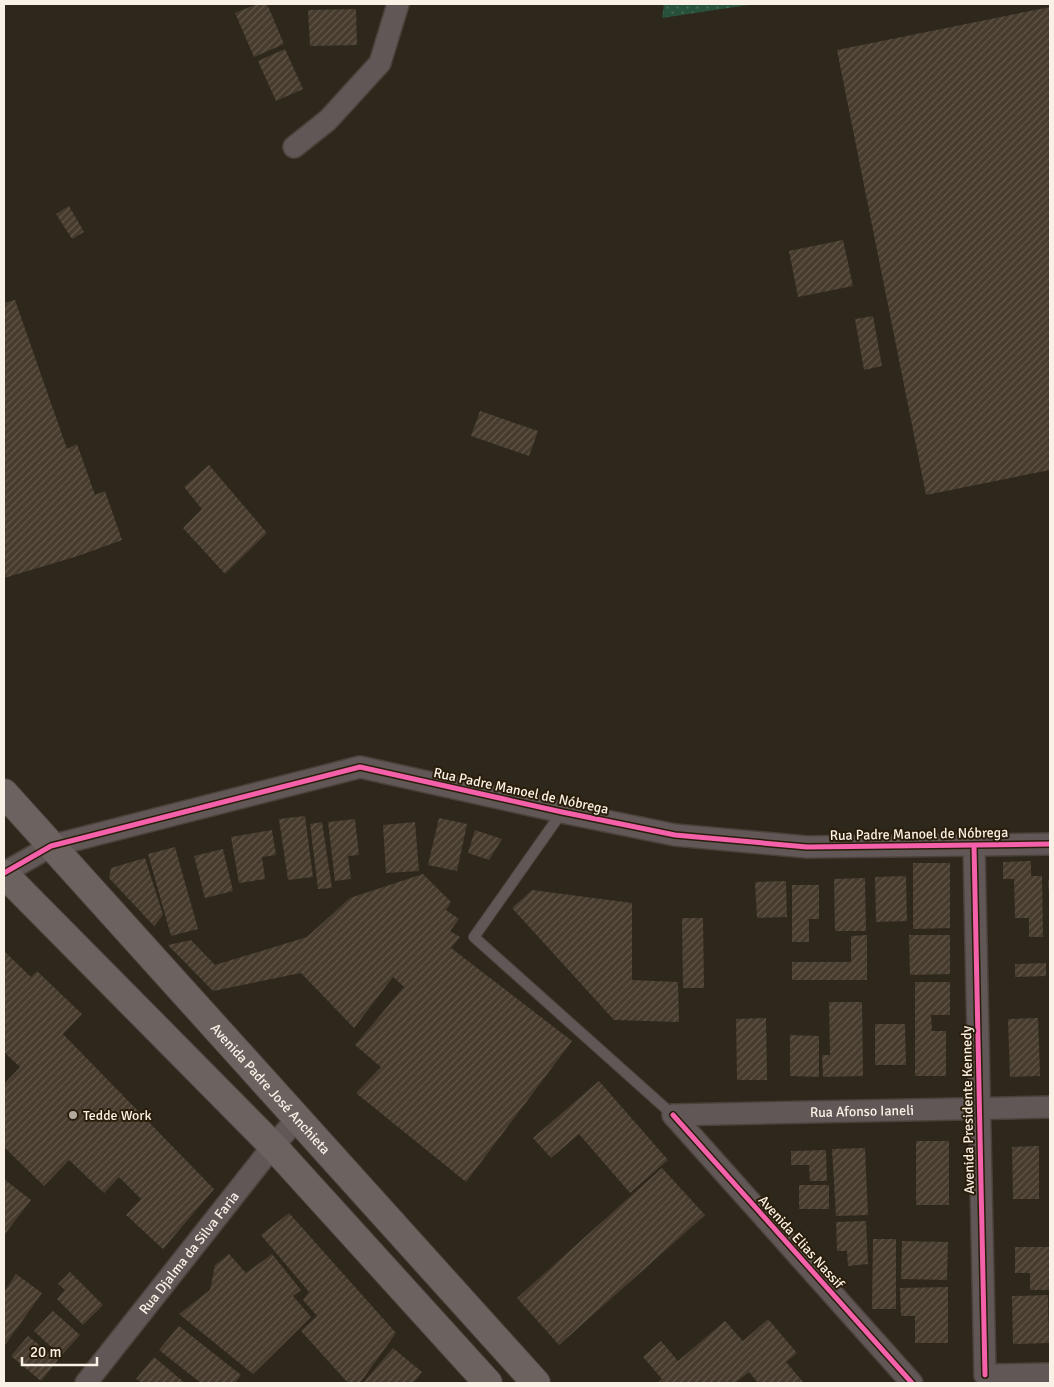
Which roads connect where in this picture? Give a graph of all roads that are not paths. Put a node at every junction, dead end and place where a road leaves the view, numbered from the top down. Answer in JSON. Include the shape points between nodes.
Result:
{"nodes":[{"id":1,"x":398,"y":4,"type":"edge"},
{"id":2,"x":294,"y":147,"type":"dead end"},
{"id":3,"x":4,"y":793,"type":"edge"},
{"id":4,"x":562,"y":812,"type":"junction"},
{"id":5,"x":1050,"y":844,"type":"edge"},
{"id":6,"x":51,"y":846,"type":"junction"},
{"id":7,"x":974,"y":846,"type":"junction"},
{"id":8,"x":4,"y":873,"type":"edge"},
{"id":9,"x":1050,"y":1106,"type":"edge"},
{"id":10,"x":980,"y":1108,"type":"junction"},
{"id":11,"x":673,"y":1115,"type":"junction"},
{"id":12,"x":297,"y":1119,"type":"junction"},
{"id":13,"x":273,"y":1146,"type":"junction"},
{"id":14,"x":1050,"y":1374,"type":"edge"},
{"id":15,"x":982,"y":1379,"type":"edge"},
{"id":16,"x":86,"y":1383,"type":"edge"},
{"id":17,"x":488,"y":1383,"type":"edge"},
{"id":18,"x":536,"y":1383,"type":"edge"},
{"id":19,"x":912,"y":1383,"type":"edge"}],
"edges":[{"from":1,"to":2,"type":"street","via":[[380,63],[328,120]]},
{"from":3,"to":6,"type":"main road","name":"Avenida Padre José Anchieta"},
{"from":4,"to":6,"type":"street","name":"Rua Padre Manoel de Nóbrega","via":[[360,767]]},
{"from":4,"to":7,"type":"street","name":"Rua Padre Manoel de Nóbrega","via":[[675,835],[797,846]]},
{"from":4,"to":11,"type":"lane","via":[[474,937]]},
{"from":5,"to":7,"type":"street","name":"Rua Padre Manoel de Nóbrega"},
{"from":6,"to":8,"type":"street","name":"Rua Padre Manoel de Nóbrega"},
{"from":6,"to":12,"type":"main road","name":"Avenida Padre José Anchieta"},
{"from":7,"to":10,"type":"street","name":"Avenida Presidente Kennedy"},
{"from":8,"to":13,"type":"main road"},
{"from":9,"to":10,"type":"street","name":"Rua Afonso Ianeli"},
{"from":10,"to":11,"type":"street","name":"Rua Afonso Ianeli"},
{"from":10,"to":15,"type":"street","name":"Avenida Presidente Kennedy"},
{"from":11,"to":19,"type":"street","name":"Avenida Elias Nassif"},
{"from":12,"to":13,"type":"street","name":"Rua Djalma da Silva Faria"},
{"from":12,"to":18,"type":"main road","name":"Avenida Padre José Anchieta"},
{"from":13,"to":16,"type":"street","name":"Rua Djalma da Silva Faria"},
{"from":13,"to":17,"type":"main road"},
{"from":14,"to":15,"type":"street"}]}
